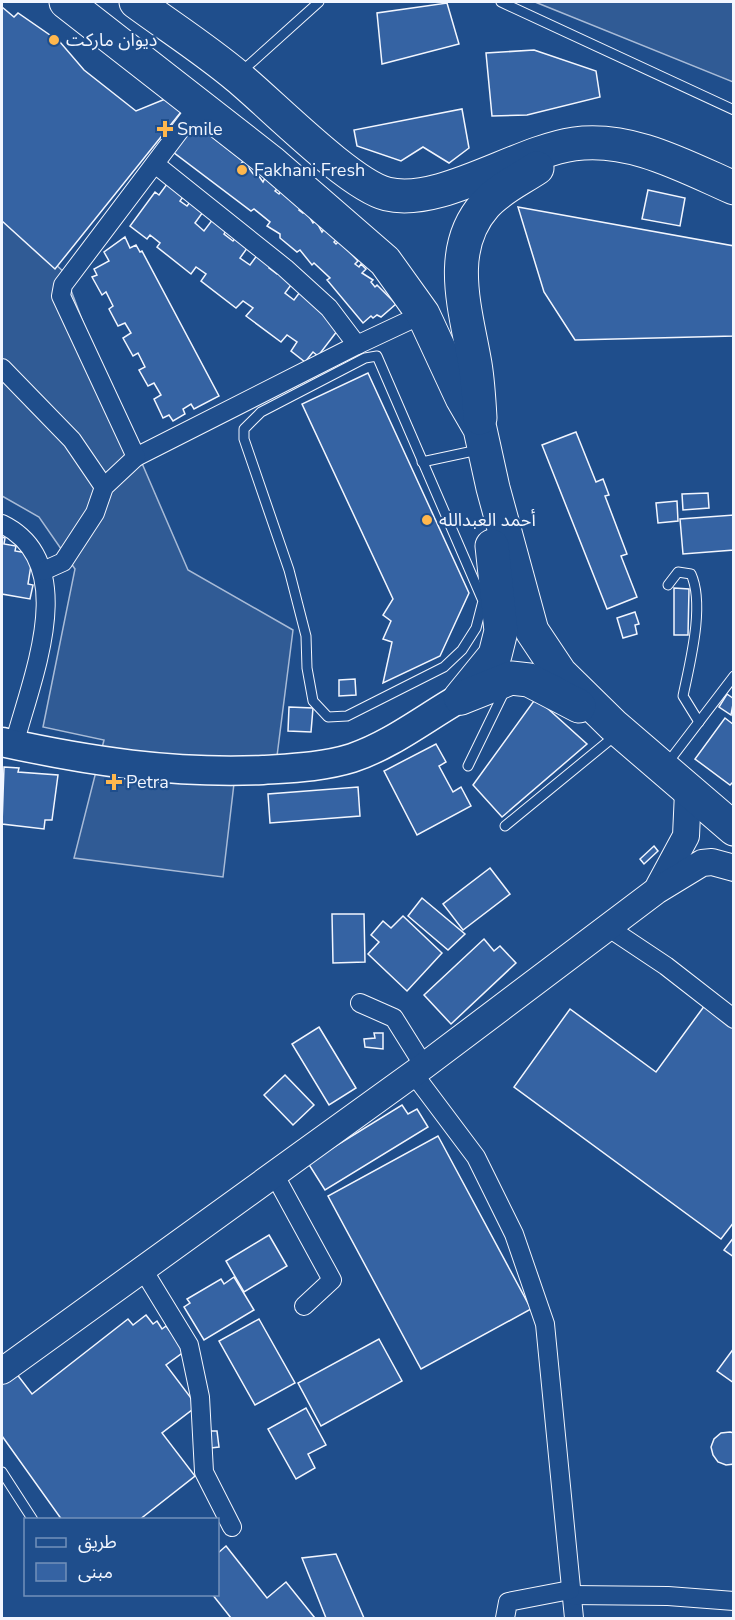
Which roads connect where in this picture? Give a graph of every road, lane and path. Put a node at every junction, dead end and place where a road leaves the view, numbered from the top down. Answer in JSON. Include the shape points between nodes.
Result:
{"nodes":[{"id":1,"x":66,"y":2,"type":"edge"},
{"id":2,"x":136,"y":2,"type":"edge"},
{"id":3,"x":319,"y":2,"type":"edge"},
{"id":4,"x":501,"y":2,"type":"edge"},
{"id":5,"x":236,"y":75,"type":"junction"},
{"id":6,"x":199,"y":105,"type":"junction"},
{"id":7,"x":734,"y":110,"type":"edge"},
{"id":8,"x":573,"y":144,"type":"junction"},
{"id":9,"x":155,"y":164,"type":"junction"},
{"id":10,"x":734,"y":188,"type":"edge"},
{"id":11,"x":423,"y":314,"type":"junction"},
{"id":12,"x":357,"y":345,"type":"junction"},
{"id":13,"x":2,"y":368,"type":"edge"},
{"id":14,"x":482,"y":439,"type":"junction"},
{"id":15,"x":136,"y":457,"type":"junction"},
{"id":16,"x":422,"y":462,"type":"junction"},
{"id":17,"x":104,"y":487,"type":"junction"},
{"id":18,"x":492,"y":488,"type":"junction"},
{"id":19,"x":2,"y":524,"type":"edge"},
{"id":20,"x":43,"y":571,"type":"junction"},
{"id":21,"x":668,"y":585,"type":"dead end"},
{"id":22,"x":734,"y":676,"type":"edge"},
{"id":23,"x":511,"y":678,"type":"junction"},
{"id":24,"x":460,"y":698,"type":"junction"},
{"id":25,"x":699,"y":722,"type":"junction"},
{"id":26,"x":616,"y":728,"type":"junction"},
{"id":27,"x":8,"y":743,"type":"edge"},
{"id":28,"x":468,"y":766,"type":"dead end"},
{"id":29,"x":665,"y":767,"type":"junction"},
{"id":30,"x":688,"y":792,"type":"junction"},
{"id":31,"x":732,"y":822,"type":"edge"},
{"id":32,"x":505,"y":826,"type":"dead end"},
{"id":33,"x":734,"y":868,"type":"edge"},
{"id":34,"x":656,"y":891,"type":"junction"},
{"id":35,"x":609,"y":928,"type":"junction"},
{"id":36,"x":360,"y":1003,"type":"dead end"},
{"id":37,"x":734,"y":1019,"type":"edge"},
{"id":38,"x":419,"y":1070,"type":"junction"},
{"id":39,"x":273,"y":1172,"type":"junction"},
{"id":40,"x":142,"y":1268,"type":"junction"},
{"id":41,"x":304,"y":1306,"type":"dead end"},
{"id":42,"x":2,"y":1371,"type":"edge"},
{"id":43,"x":2,"y":1472,"type":"edge"},
{"id":44,"x":32,"y":1518,"type":"edge"},
{"id":45,"x":232,"y":1527,"type":"dead end"},
{"id":46,"x":570,"y":1592,"type":"junction"},
{"id":47,"x":734,"y":1601,"type":"edge"},
{"id":48,"x":505,"y":1618,"type":"edge"},
{"id":49,"x":574,"y":1618,"type":"edge"}],
"edges":[{"from":1,"to":6,"type":"highway"},
{"from":2,"to":5,"type":"highway"},
{"from":3,"to":5,"type":"lane"},
{"from":4,"to":7,"type":"lane"},
{"from":5,"to":8,"type":"highway","via":[[354,177],[389,195],[431,194]]},
{"from":6,"to":9,"type":"street"},
{"from":6,"to":11,"type":"highway","via":[[385,261]]},
{"from":8,"to":10,"type":"highway","via":[[615,145],[656,155]]},
{"from":8,"to":14,"type":"highway","via":[[493,197],[475,219],[464,243],[462,286],[476,367]]},
{"from":9,"to":12,"type":"street","via":[[285,268],[329,308]]},
{"from":9,"to":15,"type":"street","via":[[63,285],[61,296]]},
{"from":11,"to":12,"type":"street"},
{"from":11,"to":14,"type":"highway"},
{"from":12,"to":15,"type":"street"},
{"from":13,"to":17,"type":"street","via":[[72,441]]},
{"from":14,"to":16,"type":"lane"},
{"from":14,"to":18,"type":"highway"},
{"from":15,"to":17,"type":"street"},
{"from":16,"to":16,"type":"lane","via":[[377,356],[365,358],[261,412],[244,429],[244,439],[290,570],[306,636],[313,701],[328,717],[347,716],[444,667],[462,650],[476,628],[483,601]]},
{"from":17,"to":20,"type":"street","via":[[77,544],[63,562]]},
{"from":18,"to":24,"type":"highway","via":[[492,548],[501,631],[495,655]]},
{"from":18,"to":26,"type":"highway","via":[[532,631],[560,673]]},
{"from":19,"to":20,"type":"street","via":[[25,540]]},
{"from":20,"to":27,"type":"street","via":[[46,612]]},
{"from":21,"to":25,"type":"lane","via":[[678,572],[691,574],[698,589],[683,696]]},
{"from":22,"to":25,"type":"lane"},
{"from":23,"to":24,"type":"highway"},
{"from":23,"to":26,"type":"highway","via":[[529,680]]},
{"from":23,"to":28,"type":"lane"},
{"from":24,"to":27,"type":"main road","via":[[372,750],[306,768],[167,770]]},
{"from":25,"to":29,"type":"lane"},
{"from":26,"to":29,"type":"highway"},
{"from":26,"to":32,"type":"lane"},
{"from":29,"to":30,"type":"highway"},
{"from":30,"to":31,"type":"highway"},
{"from":30,"to":34,"type":"main road","via":[[686,836]]},
{"from":33,"to":34,"type":"main road","via":[[702,863]]},
{"from":34,"to":35,"type":"main road"},
{"from":35,"to":37,"type":"street"},
{"from":35,"to":38,"type":"main road"},
{"from":36,"to":38,"type":"street","via":[[394,1018]]},
{"from":38,"to":39,"type":"main road"},
{"from":38,"to":46,"type":"street","via":[[476,1158],[514,1234],[545,1324]]},
{"from":39,"to":40,"type":"main road"},
{"from":39,"to":41,"type":"street","via":[[332,1280]]},
{"from":40,"to":42,"type":"main road"},
{"from":40,"to":45,"type":"street","via":[[189,1345],[200,1397],[204,1473]]},
{"from":43,"to":44,"type":"lane"},
{"from":46,"to":47,"type":"street"},
{"from":46,"to":48,"type":"street","via":[[508,1602]]},
{"from":46,"to":49,"type":"street"}]}
